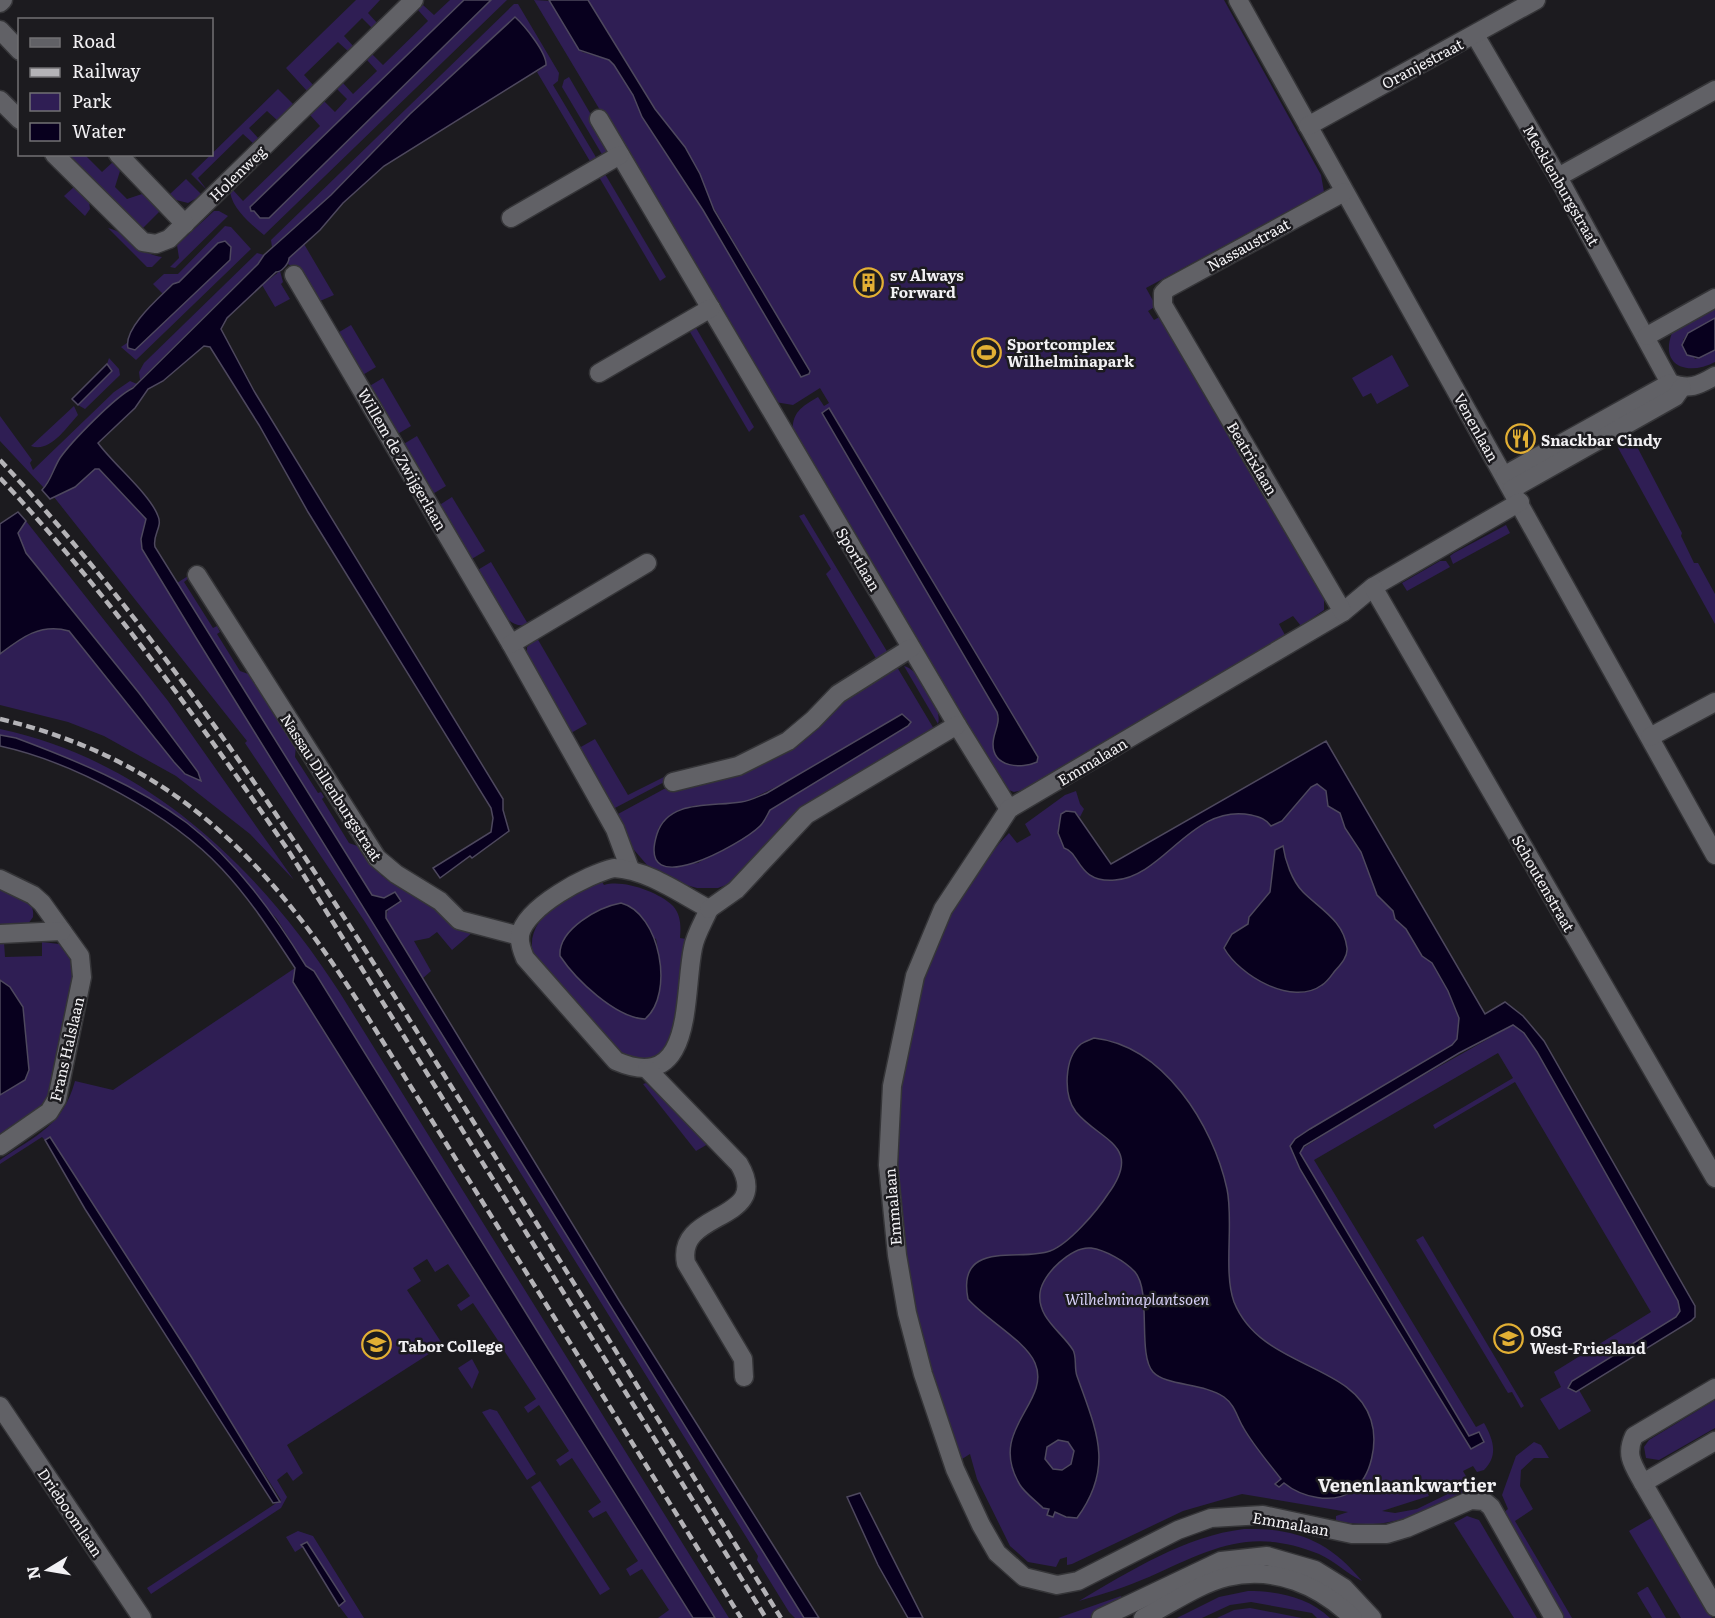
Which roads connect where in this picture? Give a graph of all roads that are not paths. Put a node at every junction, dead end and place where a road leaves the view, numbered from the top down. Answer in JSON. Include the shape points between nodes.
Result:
{"nodes":[{"id":1,"x":414,"y":0,"type":"edge"},
{"id":2,"x":1238,"y":0,"type":"edge"},
{"id":3,"x":1536,"y":0,"type":"edge"},
{"id":4,"x":0,"y":30,"type":"edge"},
{"id":5,"x":1475,"y":34,"type":"junction"},
{"id":6,"x":18,"y":49,"type":"edge"},
{"id":7,"x":1715,"y":90,"type":"edge"},
{"id":8,"x":0,"y":100,"type":"edge"},
{"id":9,"x":18,"y":118,"type":"edge"},
{"id":10,"x":599,"y":119,"type":"dead end"},
{"id":11,"x":1308,"y":126,"type":"junction"},
{"id":12,"x":620,"y":155,"type":"junction"},
{"id":13,"x":56,"y":156,"type":"edge"},
{"id":14,"x":120,"y":156,"type":"edge"},
{"id":15,"x":1558,"y":177,"type":"junction"},
{"id":16,"x":1344,"y":192,"type":"junction"},
{"id":17,"x":512,"y":218,"type":"dead end"},
{"id":18,"x":185,"y":224,"type":"junction"},
{"id":19,"x":294,"y":275,"type":"dead end"},
{"id":20,"x":1715,"y":298,"type":"edge"},
{"id":21,"x":1162,"y":305,"type":"joint"},
{"id":22,"x":711,"y":308,"type":"junction"},
{"id":23,"x":1647,"y":336,"type":"junction"},
{"id":24,"x":599,"y":373,"type":"dead end"},
{"id":25,"x":1715,"y":376,"type":"edge"},
{"id":26,"x":1676,"y":385,"type":"junction"},
{"id":27,"x":1512,"y":489,"type":"junction"},
{"id":28,"x":647,"y":563,"type":"dead end"},
{"id":29,"x":197,"y":575,"type":"dead end"},
{"id":30,"x":1373,"y":587,"type":"junction"},
{"id":31,"x":1343,"y":612,"type":"junction"},
{"id":32,"x":512,"y":644,"type":"junction"},
{"id":33,"x":911,"y":648,"type":"junction"},
{"id":34,"x":1715,"y":702,"type":"edge"},
{"id":35,"x":957,"y":726,"type":"junction"},
{"id":36,"x":1650,"y":737,"type":"junction"},
{"id":37,"x":673,"y":782,"type":"dead end"},
{"id":38,"x":1010,"y":809,"type":"junction"},
{"id":39,"x":1715,"y":855,"type":"edge"},
{"id":40,"x":630,"y":869,"type":"junction"},
{"id":41,"x":0,"y":879,"type":"edge"},
{"id":42,"x":709,"y":909,"type":"junction"},
{"id":43,"x":62,"y":931,"type":"junction"},
{"id":44,"x":0,"y":934,"type":"edge"},
{"id":45,"x":520,"y":936,"type":"junction"},
{"id":46,"x":647,"y":1069,"type":"junction"},
{"id":47,"x":0,"y":1146,"type":"edge"},
{"id":48,"x":1715,"y":1178,"type":"edge"},
{"id":49,"x":744,"y":1377,"type":"dead end"},
{"id":50,"x":1715,"y":1388,"type":"edge"},
{"id":51,"x":0,"y":1406,"type":"edge"},
{"id":52,"x":1715,"y":1441,"type":"edge"},
{"id":53,"x":1643,"y":1483,"type":"junction"},
{"id":54,"x":1715,"y":1607,"type":"edge"},
{"id":55,"x":142,"y":1618,"type":"edge"},
{"id":56,"x":1101,"y":1618,"type":"edge"},
{"id":57,"x":1143,"y":1618,"type":"edge"},
{"id":58,"x":1353,"y":1618,"type":"edge"},
{"id":59,"x":1372,"y":1618,"type":"edge"},
{"id":60,"x":1554,"y":1618,"type":"edge"}],
"edges":[{"from":1,"to":18,"type":"street","name":"Holenweg"},
{"from":2,"to":11,"type":"street","name":"Venenlaan"},
{"from":3,"to":5,"type":"street","name":"Oranjestraat"},
{"from":4,"to":6,"type":"street"},
{"from":5,"to":11,"type":"street","name":"Oranjestraat"},
{"from":5,"to":15,"type":"street","name":"Mecklenburgstraat"},
{"from":7,"to":15,"type":"street"},
{"from":8,"to":9,"type":"street"},
{"from":10,"to":12,"type":"street","name":"Sportlaan"},
{"from":11,"to":16,"type":"street","name":"Venenlaan"},
{"from":12,"to":17,"type":"street"},
{"from":12,"to":22,"type":"street","name":"Sportlaan"},
{"from":13,"to":18,"type":"street","name":"Holenweg","via":[[143,242],[156,244],[169,239]]},
{"from":14,"to":18,"type":"street"},
{"from":15,"to":23,"type":"street","name":"Mecklenburgstraat"},
{"from":16,"to":21,"type":"street","name":"Nassaustraat","via":[[1168,288],[1163,293]]},
{"from":16,"to":27,"type":"street","name":"Venenlaan"},
{"from":19,"to":32,"type":"street","name":"Willem de Zwijgerlaan"},
{"from":20,"to":23,"type":"street"},
{"from":21,"to":31,"type":"street","name":"Beatrixlaan"},
{"from":22,"to":24,"type":"street"},
{"from":22,"to":33,"type":"street","name":"Sportlaan"},
{"from":23,"to":26,"type":"street","name":"Mecklenburgstraat"},
{"from":25,"to":26,"type":"street","via":[[1696,387]]},
{"from":26,"to":27,"type":"street","name":"Emmalaan","via":[[1675,397],[1666,403]]},
{"from":27,"to":30,"type":"street","name":"Emmalaan"},
{"from":27,"to":36,"type":"street","name":"Venenlaan"},
{"from":28,"to":32,"type":"street"},
{"from":29,"to":45,"type":"street","name":"Nassau Dillenburgstraat","via":[[376,858],[440,901],[459,920]]},
{"from":30,"to":31,"type":"street","name":"Emmalaan"},
{"from":30,"to":48,"type":"street","name":"Schoutenstraat"},
{"from":31,"to":38,"type":"street","name":"Emmalaan"},
{"from":32,"to":40,"type":"street","name":"Willem de Zwijgerlaan","via":[[615,830]]},
{"from":33,"to":35,"type":"street","name":"Sportlaan"},
{"from":33,"to":37,"type":"street","via":[[838,694],[788,741],[738,766]]},
{"from":34,"to":36,"type":"street"},
{"from":35,"to":38,"type":"street","name":"Sportlaan"},
{"from":35,"to":42,"type":"street","via":[[807,814],[736,890]]},
{"from":36,"to":39,"type":"street","name":"Venenlaan"},
{"from":38,"to":60,"type":"street","name":"Emmalaan","via":[[943,909],[915,976],[892,1086],[888,1165],[897,1255],[923,1374],[955,1469],[998,1553],[1024,1577],[1057,1585],[1078,1581],[1178,1530],[1211,1518],[1263,1515],[1352,1534],[1386,1534],[1471,1500],[1484,1501]]},
{"from":40,"to":42,"type":"street"},
{"from":40,"to":45,"type":"street","via":[[601,871],[560,892],[525,923]]},
{"from":41,"to":43,"type":"street","name":"Frans Halslaan","via":[[33,895]]},
{"from":42,"to":46,"type":"street","via":[[693,945],[679,1044],[668,1059]]},
{"from":43,"to":44,"type":"street"},
{"from":43,"to":47,"type":"street","name":"Frans Halslaan","via":[[80,956],[82,977],[57,1099],[49,1112]]},
{"from":45,"to":46,"type":"street","via":[[525,958],[616,1061]]},
{"from":46,"to":49,"type":"street","via":[[739,1164],[746,1176],[742,1201],[690,1234],[684,1252],[686,1263],[743,1359]]},
{"from":50,"to":53,"type":"street","via":[[1634,1436],[1629,1459]]},
{"from":51,"to":55,"type":"street","name":"Drieboomlaan"},
{"from":52,"to":53,"type":"street"},
{"from":53,"to":54,"type":"street"},
{"from":56,"to":59,"type":"street","via":[[1221,1561],[1267,1556],[1315,1570],[1344,1588]]},
{"from":57,"to":58,"type":"street","via":[[1225,1578],[1257,1574],[1307,1584]]}]}
